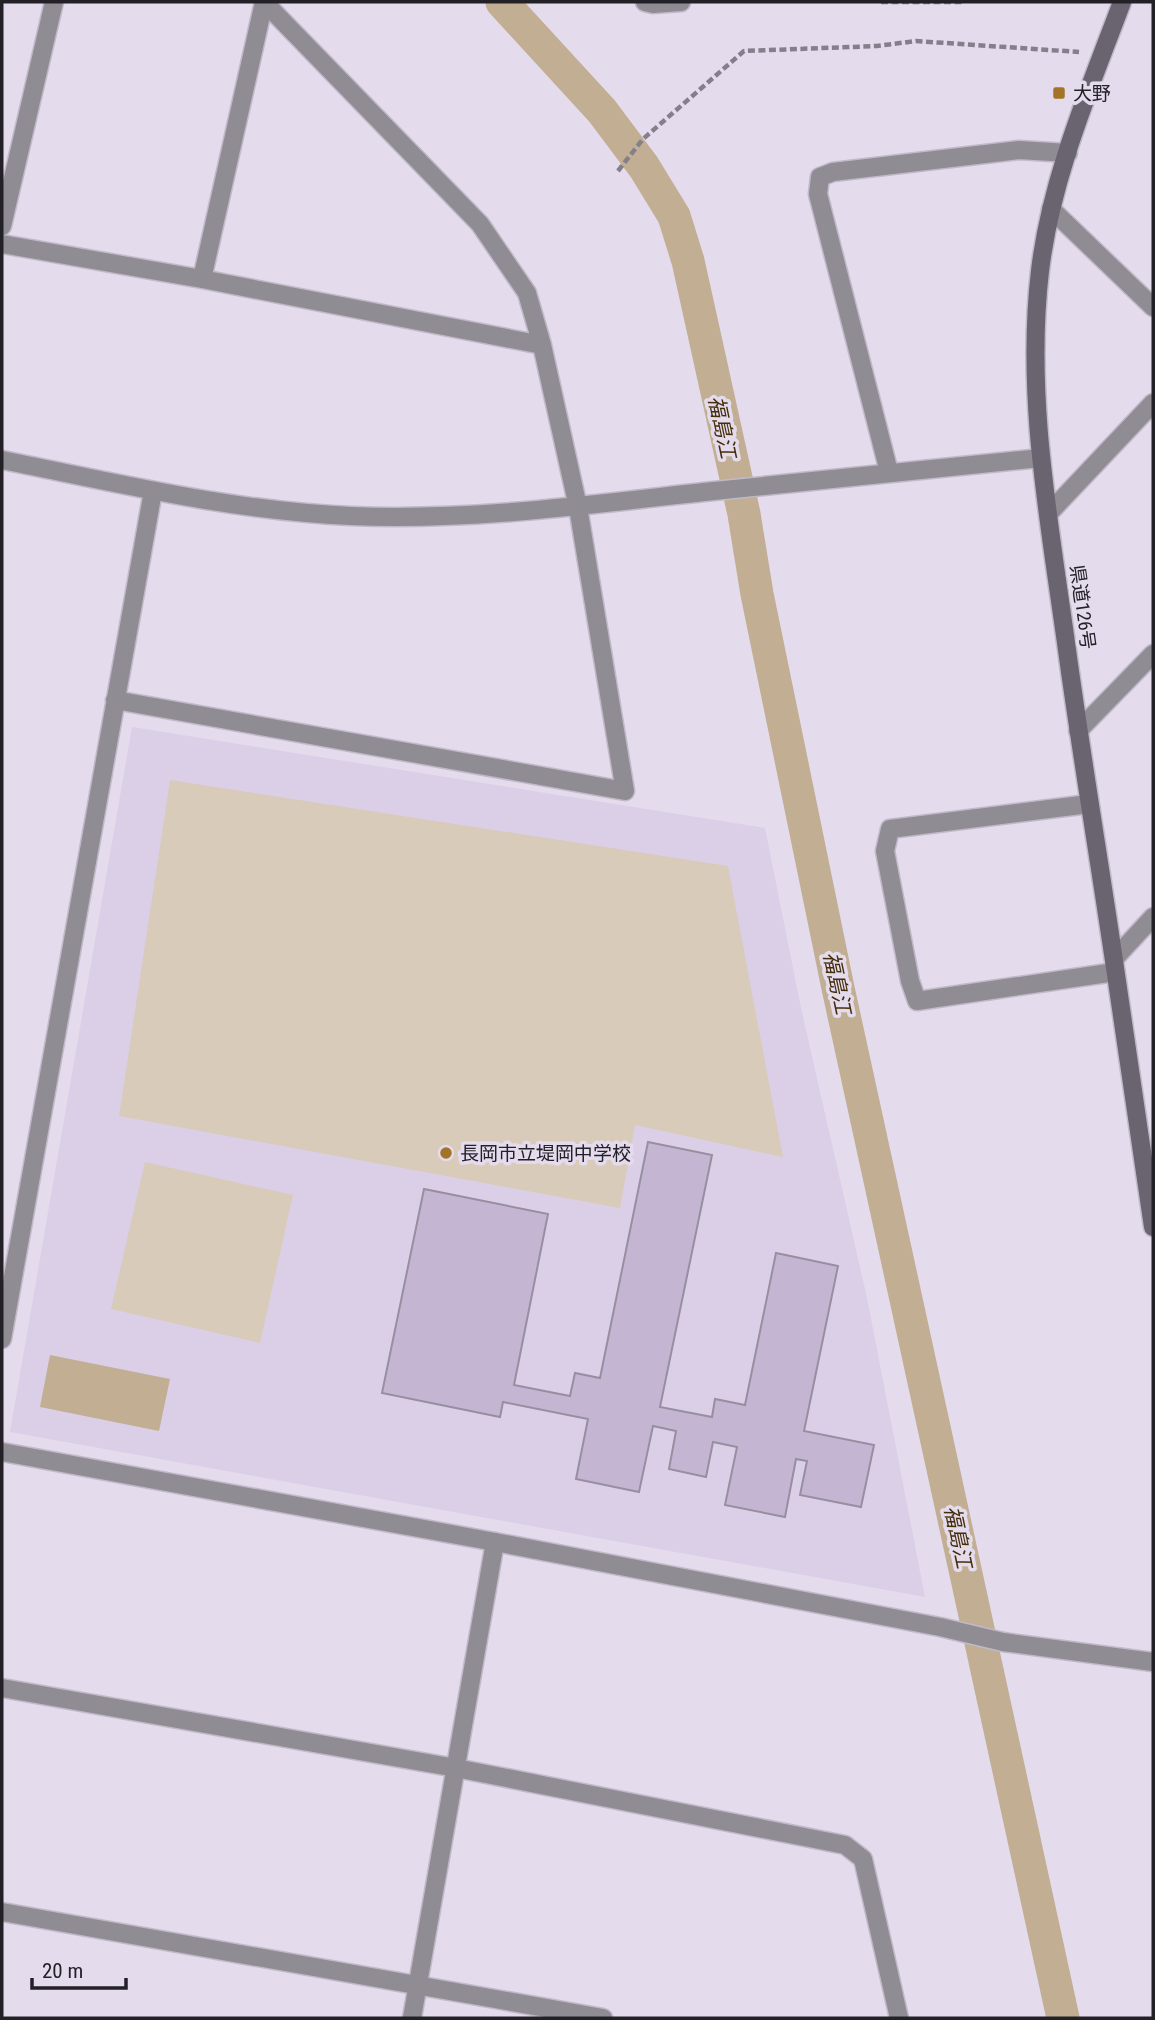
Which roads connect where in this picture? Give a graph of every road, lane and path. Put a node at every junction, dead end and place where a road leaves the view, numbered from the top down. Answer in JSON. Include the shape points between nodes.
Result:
{"nodes":[{"id":1,"x":54,"y":2,"type":"edge"},
{"id":2,"x":264,"y":2,"type":"edge"},
{"id":3,"x":645,"y":2,"type":"edge"},
{"id":4,"x":681,"y":2,"type":"edge"},
{"id":5,"x":881,"y":2,"type":"edge"},
{"id":6,"x":963,"y":2,"type":"edge"},
{"id":7,"x":1122,"y":2,"type":"edge"},
{"id":8,"x":1102,"y":54,"type":"junction"},
{"id":9,"x":1068,"y":153,"type":"junction"},
{"id":10,"x":618,"y":171,"type":"dead end"},
{"id":11,"x":1051,"y":209,"type":"junction"},
{"id":12,"x":2,"y":226,"type":"edge"},
{"id":13,"x":2,"y":244,"type":"edge"},
{"id":14,"x":202,"y":279,"type":"junction"},
{"id":15,"x":1153,"y":307,"type":"edge"},
{"id":16,"x":542,"y":345,"type":"junction"},
{"id":17,"x":1153,"y":403,"type":"edge"},
{"id":18,"x":1041,"y":458,"type":"junction"},
{"id":19,"x":2,"y":460,"type":"edge"},
{"id":20,"x":889,"y":472,"type":"junction"},
{"id":21,"x":153,"y":491,"type":"junction"},
{"id":22,"x":578,"y":507,"type":"junction"},
{"id":23,"x":1049,"y":513,"type":"junction"},
{"id":24,"x":1153,"y":654,"type":"edge"},
{"id":25,"x":115,"y":700,"type":"junction"},
{"id":26,"x":1078,"y":731,"type":"junction"},
{"id":27,"x":1089,"y":804,"type":"junction"},
{"id":28,"x":1153,"y":917,"type":"edge"},
{"id":29,"x":1114,"y":966,"type":"junction"},
{"id":30,"x":1150,"y":1188,"type":"edge"},
{"id":31,"x":1153,"y":1227,"type":"edge"},
{"id":32,"x":7,"y":1275,"type":"edge"},
{"id":33,"x":2,"y":1339,"type":"edge"},
{"id":34,"x":2,"y":1452,"type":"edge"},
{"id":35,"x":495,"y":1542,"type":"junction"},
{"id":36,"x":1153,"y":1662,"type":"edge"},
{"id":37,"x":2,"y":1688,"type":"edge"},
{"id":38,"x":456,"y":1768,"type":"junction"},
{"id":39,"x":2,"y":1912,"type":"edge"},
{"id":40,"x":418,"y":1984,"type":"junction"},
{"id":41,"x":411,"y":2018,"type":"edge"},
{"id":42,"x":603,"y":2018,"type":"edge"},
{"id":43,"x":899,"y":2018,"type":"edge"}],
"edges":[{"from":1,"to":12,"type":"street"},
{"from":2,"to":14,"type":"street"},
{"from":2,"to":16,"type":"street","via":[[480,224],[527,293]]},
{"from":3,"to":4,"type":"street"},
{"from":5,"to":6,"type":"path"},
{"from":7,"to":8,"type":"main road","name":"県道126号"},
{"from":8,"to":9,"type":"main road","name":"県道126号"},
{"from":8,"to":10,"type":"path","via":[[916,41],[744,51],[643,139]]},
{"from":9,"to":11,"type":"main road","name":"県道126号"},
{"from":9,"to":20,"type":"street","via":[[1019,150],[820,177],[818,194]]},
{"from":11,"to":15,"type":"street"},
{"from":11,"to":18,"type":"main road","name":"県道126号","via":[[1035,323]]},
{"from":13,"to":14,"type":"street"},
{"from":14,"to":16,"type":"street"},
{"from":16,"to":22,"type":"street"},
{"from":17,"to":23,"type":"street"},
{"from":18,"to":20,"type":"street"},
{"from":18,"to":23,"type":"main road","name":"県道126号"},
{"from":19,"to":21,"type":"street"},
{"from":20,"to":22,"type":"street"},
{"from":21,"to":22,"type":"street","via":[[233,505],[351,516],[471,515]]},
{"from":21,"to":25,"type":"street"},
{"from":22,"to":25,"type":"street","via":[[625,791]]},
{"from":23,"to":26,"type":"main road","name":"県道126号"},
{"from":24,"to":26,"type":"street"},
{"from":25,"to":32,"type":"street"},
{"from":26,"to":27,"type":"main road","name":"県道126号"},
{"from":27,"to":29,"type":"main road","name":"県道126号"},
{"from":27,"to":29,"type":"street","via":[[890,829],[885,851],[917,1001]]},
{"from":28,"to":29,"type":"street"},
{"from":29,"to":30,"type":"main road","name":"県道126号"},
{"from":30,"to":31,"type":"main road","name":"県道126号"},
{"from":32,"to":33,"type":"street"},
{"from":34,"to":35,"type":"street"},
{"from":35,"to":36,"type":"street","via":[[1003,1642]]},
{"from":35,"to":38,"type":"street"},
{"from":37,"to":38,"type":"street"},
{"from":38,"to":40,"type":"street"},
{"from":38,"to":43,"type":"street","via":[[845,1845],[863,1859]]},
{"from":39,"to":40,"type":"street"},
{"from":40,"to":41,"type":"street"},
{"from":40,"to":42,"type":"street"}]}
